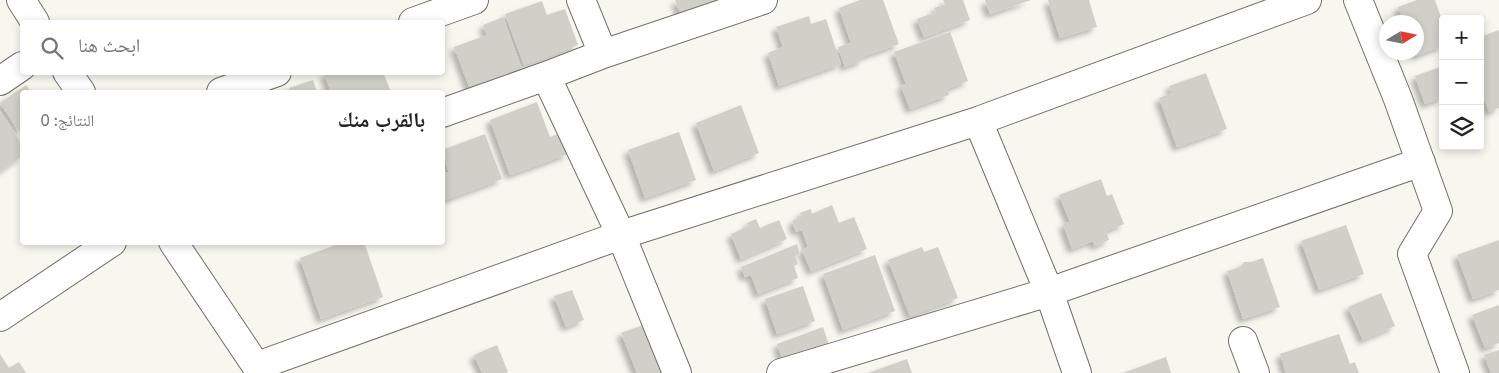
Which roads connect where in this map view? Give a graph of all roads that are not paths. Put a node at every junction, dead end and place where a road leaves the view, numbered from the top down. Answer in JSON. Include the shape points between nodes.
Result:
{"nodes":[{"id":1,"x":21,"y":0,"type":"edge"},
{"id":2,"x":474,"y":0,"type":"edge"},
{"id":3,"x":581,"y":0,"type":"edge"},
{"id":4,"x":763,"y":0,"type":"edge"},
{"id":5,"x":1307,"y":0,"type":"edge"},
{"id":6,"x":1358,"y":0,"type":"edge"},
{"id":7,"x":34,"y":20,"type":"edge"},
{"id":8,"x":419,"y":20,"type":"edge"},
{"id":9,"x":602,"y":54,"type":"junction"},
{"id":10,"x":20,"y":67,"type":"edge"},
{"id":11,"x":69,"y":75,"type":"edge"},
{"id":12,"x":269,"y":75,"type":"edge"},
{"id":13,"x":546,"y":76,"type":"junction"},
{"id":14,"x":0,"y":81,"type":"edge"},
{"id":15,"x":80,"y":90,"type":"edge"},
{"id":16,"x":227,"y":90,"type":"edge"},
{"id":17,"x":445,"y":112,"type":"edge"},
{"id":18,"x":978,"y":121,"type":"junction"},
{"id":19,"x":1421,"y":162,"type":"junction"},
{"id":20,"x":621,"y":234,"type":"junction"},
{"id":21,"x":108,"y":245,"type":"edge"},
{"id":22,"x":176,"y":245,"type":"edge"},
{"id":23,"x":1049,"y":292,"type":"junction"},
{"id":24,"x":0,"y":317,"type":"edge"},
{"id":25,"x":1243,"y":341,"type":"dead end"},
{"id":26,"x":259,"y":370,"type":"edge"},
{"id":27,"x":677,"y":373,"type":"edge"},
{"id":28,"x":782,"y":373,"type":"edge"},
{"id":29,"x":1077,"y":373,"type":"edge"},
{"id":30,"x":1255,"y":373,"type":"edge"},
{"id":31,"x":1455,"y":373,"type":"edge"}],
"edges":[{"from":1,"to":7,"type":"street"},
{"from":2,"to":8,"type":"street"},
{"from":3,"to":9,"type":"street"},
{"from":4,"to":9,"type":"street"},
{"from":5,"to":18,"type":"street"},
{"from":6,"to":19,"type":"street"},
{"from":9,"to":13,"type":"street"},
{"from":10,"to":14,"type":"street"},
{"from":11,"to":15,"type":"street"},
{"from":12,"to":16,"type":"street"},
{"from":13,"to":17,"type":"street"},
{"from":13,"to":20,"type":"street"},
{"from":18,"to":20,"type":"street"},
{"from":18,"to":23,"type":"street"},
{"from":19,"to":23,"type":"street"},
{"from":19,"to":31,"type":"street","via":[[1438,211],[1412,254]]},
{"from":20,"to":26,"type":"street"},
{"from":20,"to":27,"type":"street"},
{"from":21,"to":24,"type":"street"},
{"from":22,"to":26,"type":"street"},
{"from":23,"to":28,"type":"street"},
{"from":23,"to":29,"type":"street"},
{"from":25,"to":30,"type":"street"}]}
